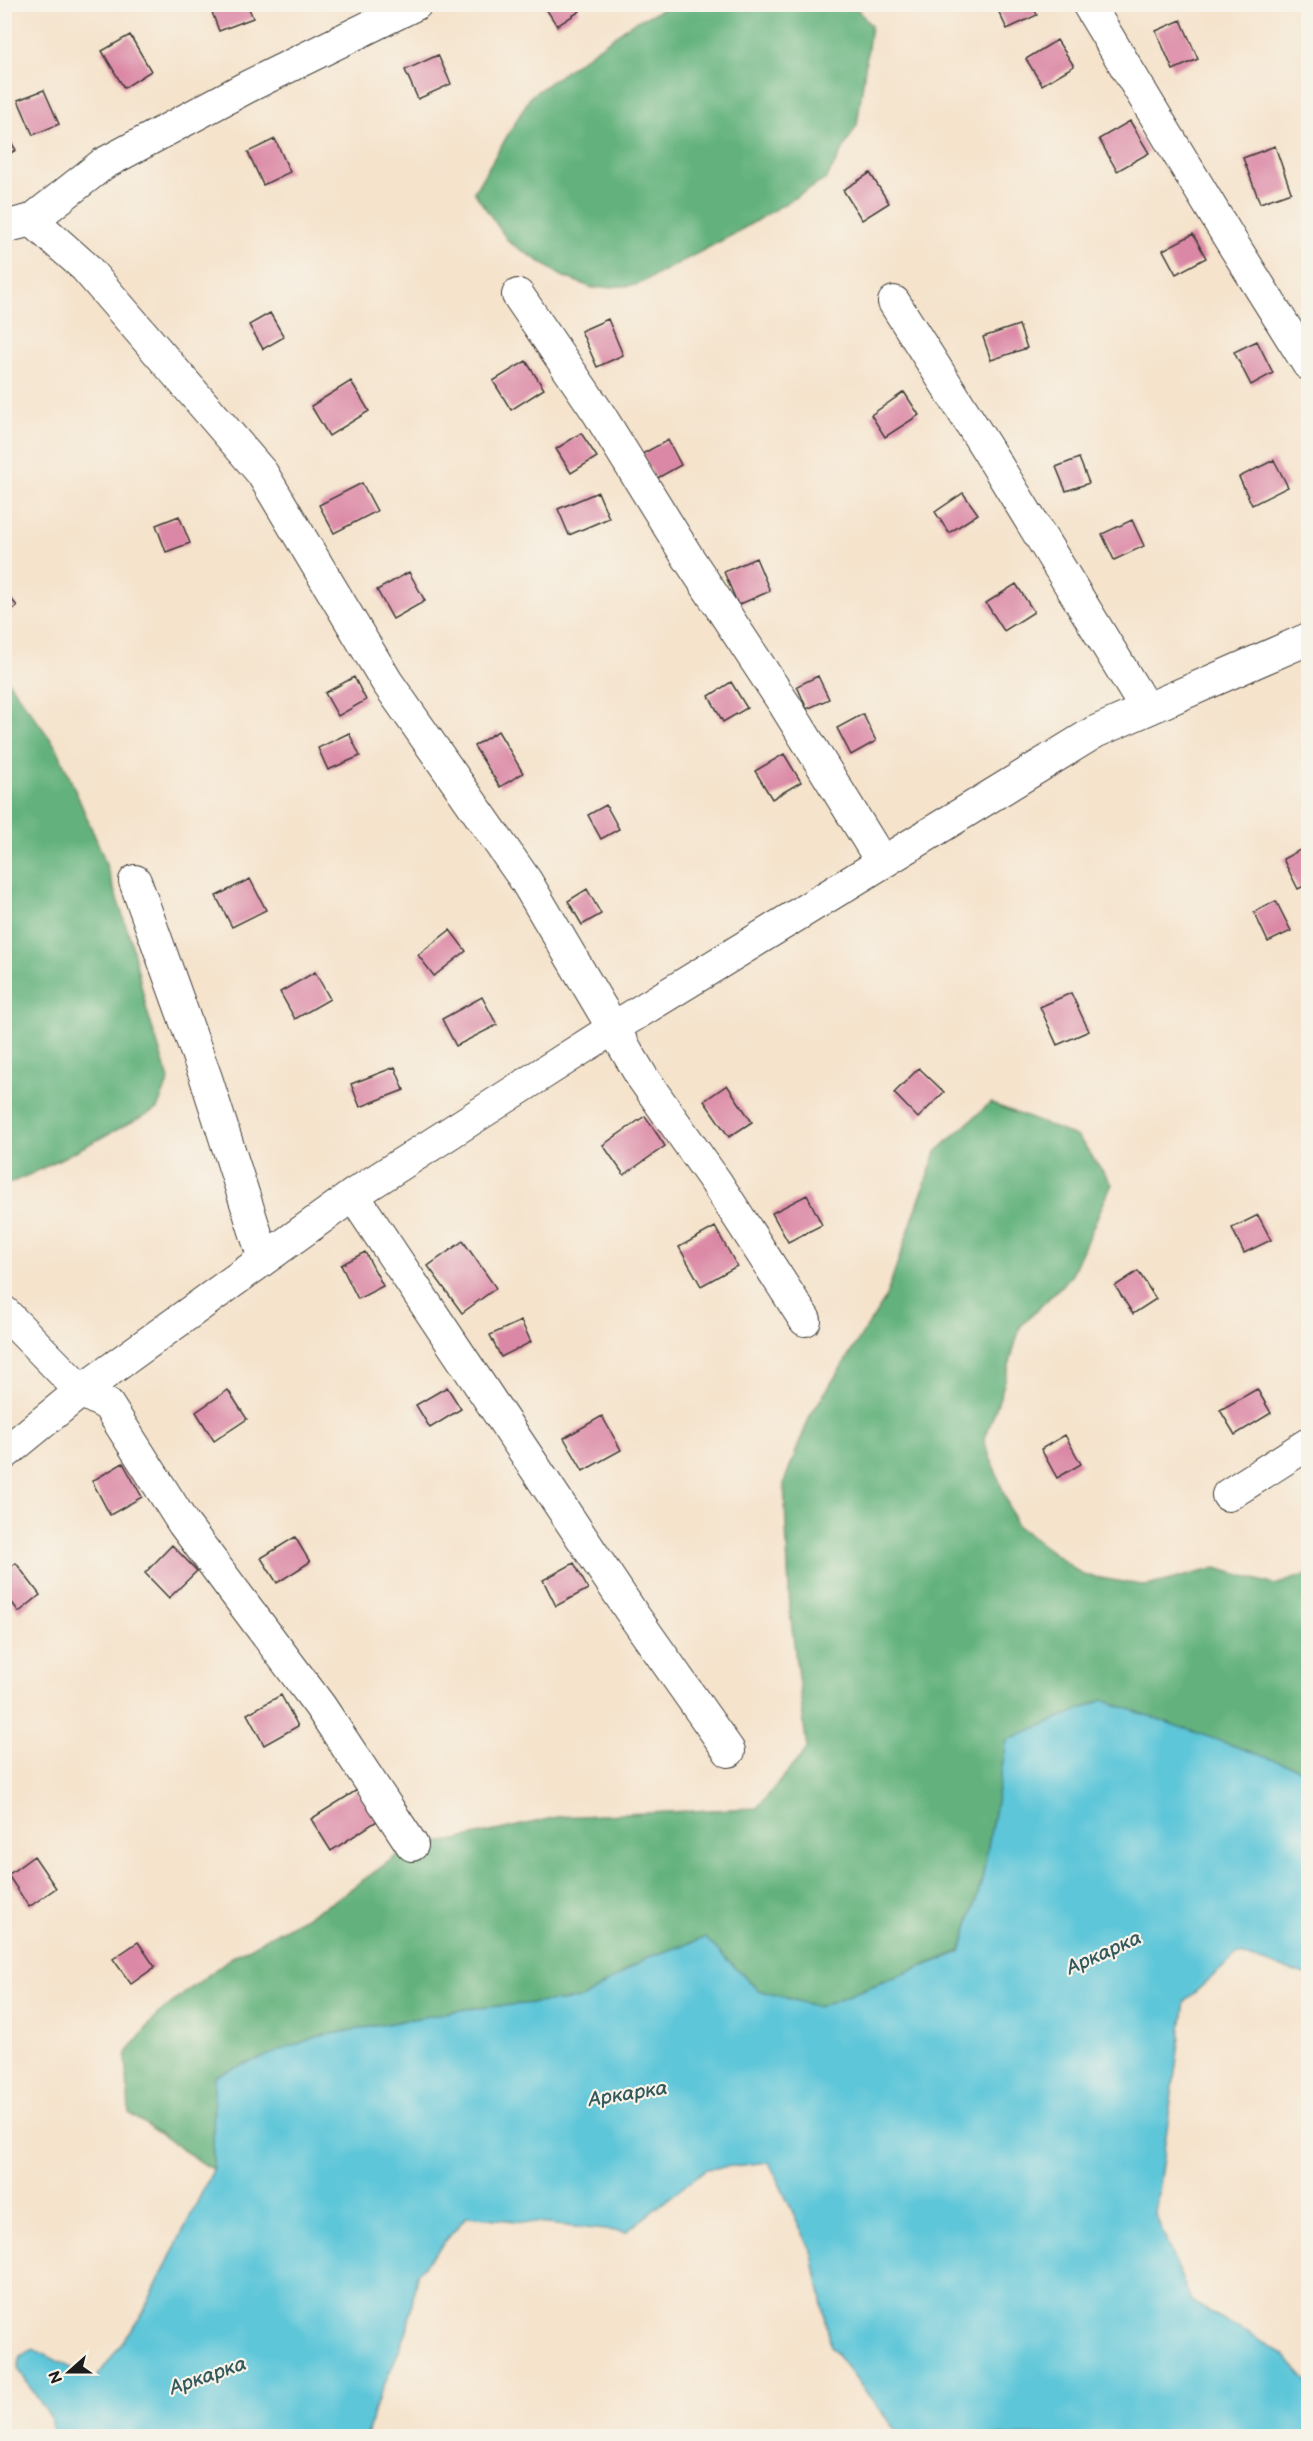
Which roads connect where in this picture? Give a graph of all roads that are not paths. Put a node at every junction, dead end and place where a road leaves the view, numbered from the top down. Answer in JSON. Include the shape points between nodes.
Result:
{"nodes":[{"id":1,"x":416,"y":4,"type":"edge"},
{"id":2,"x":1088,"y":4,"type":"edge"},
{"id":3,"x":18,"y":223,"type":"edge"},
{"id":4,"x":518,"y":296,"type":"dead end"},
{"id":5,"x":894,"y":302,"type":"dead end"},
{"id":6,"x":1308,"y":364,"type":"edge"},
{"id":7,"x":1308,"y":639,"type":"edge"},
{"id":8,"x":1146,"y":710,"type":"junction"},
{"id":9,"x":882,"y":862,"type":"junction"},
{"id":10,"x":135,"y":880,"type":"dead end"},
{"id":11,"x":612,"y":1029,"type":"junction"},
{"id":12,"x":353,"y":1195,"type":"junction"},
{"id":13,"x":264,"y":1259,"type":"junction"},
{"id":14,"x":4,"y":1312,"type":"edge"},
{"id":15,"x":806,"y":1320,"type":"dead end"},
{"id":16,"x":81,"y":1391,"type":"junction"},
{"id":17,"x":1308,"y":1444,"type":"edge"},
{"id":18,"x":4,"y":1454,"type":"edge"},
{"id":19,"x":1228,"y":1495,"type":"dead end"},
{"id":20,"x":729,"y":1751,"type":"dead end"},
{"id":21,"x":412,"y":1845,"type":"dead end"}],
"edges":[{"from":1,"to":3,"type":"street","via":[[247,87],[103,164]]},
{"from":2,"to":6,"type":"street"},
{"from":3,"to":11,"type":"street","via":[[85,267],[262,473],[387,682],[526,881]]},
{"from":4,"to":9,"type":"street","via":[[598,414]]},
{"from":5,"to":8,"type":"street"},
{"from":7,"to":8,"type":"street"},
{"from":8,"to":9,"type":"street","via":[[1095,732]]},
{"from":9,"to":11,"type":"street"},
{"from":10,"to":13,"type":"street","via":[[206,1077]]},
{"from":11,"to":12,"type":"street"},
{"from":11,"to":15,"type":"street"},
{"from":12,"to":13,"type":"street"},
{"from":12,"to":20,"type":"street","via":[[627,1606]]},
{"from":13,"to":16,"type":"street"},
{"from":14,"to":16,"type":"street"},
{"from":16,"to":18,"type":"street"},
{"from":16,"to":21,"type":"street","via":[[108,1405],[183,1523],[320,1706]]},
{"from":17,"to":19,"type":"street"}]}
